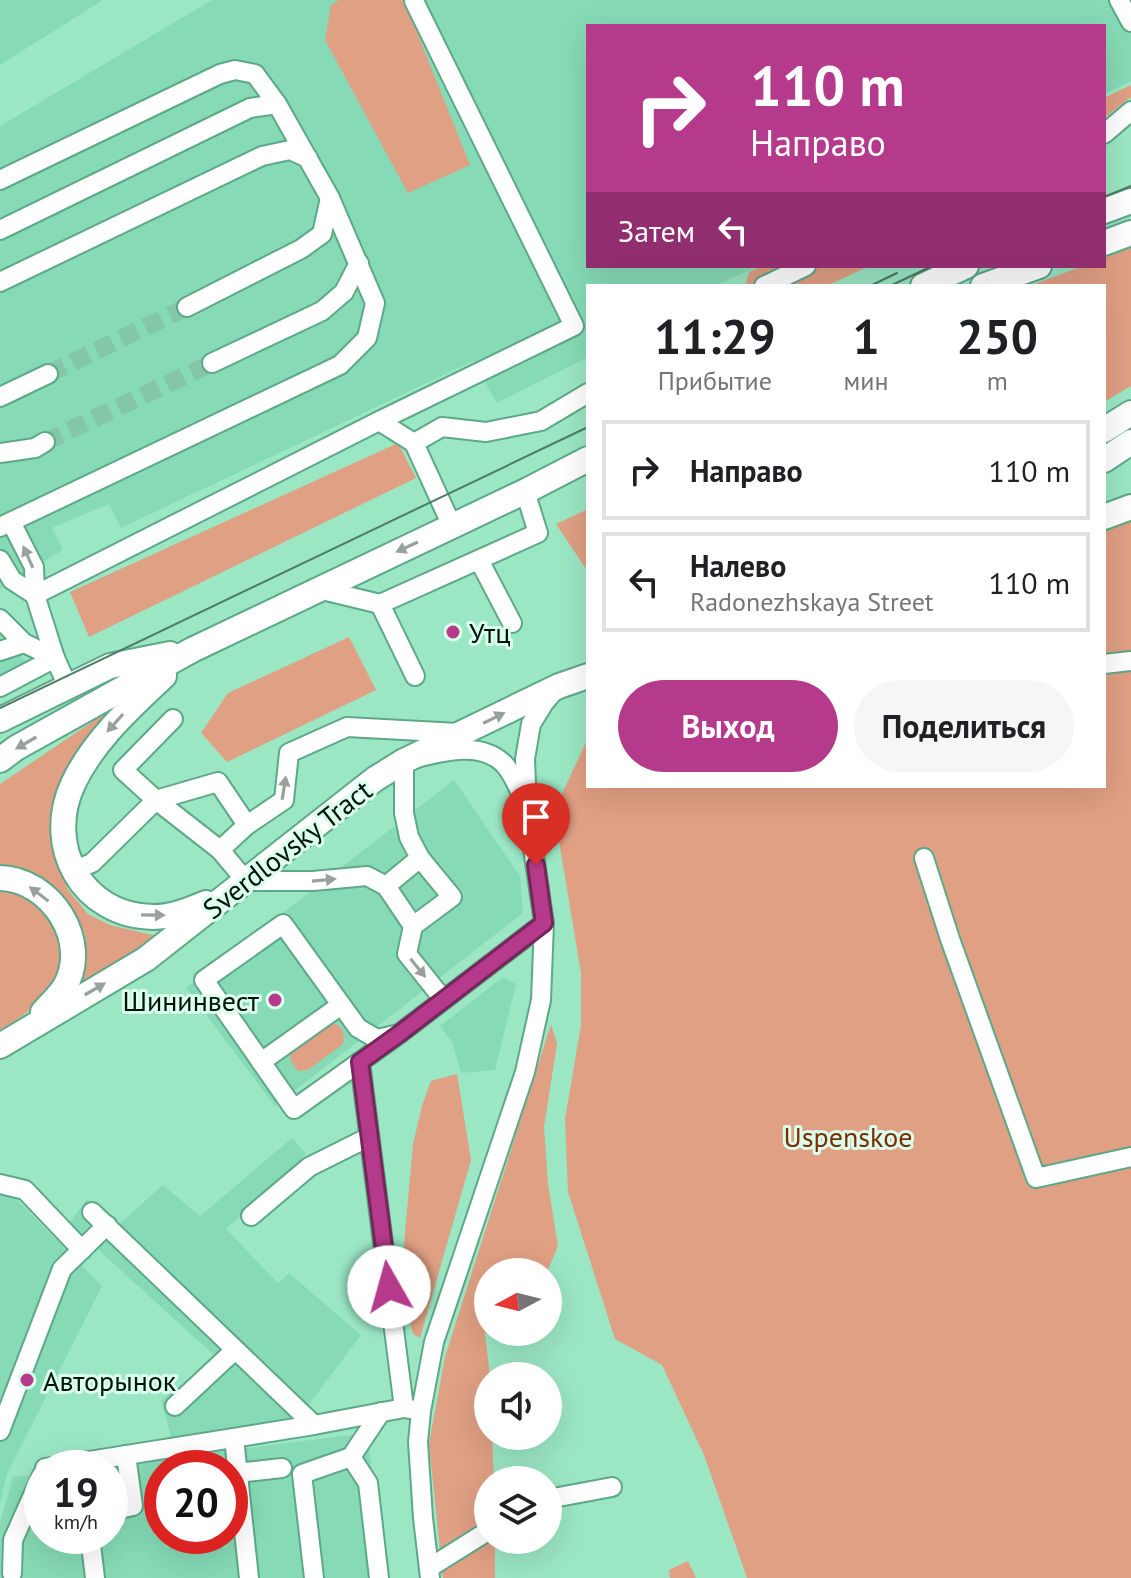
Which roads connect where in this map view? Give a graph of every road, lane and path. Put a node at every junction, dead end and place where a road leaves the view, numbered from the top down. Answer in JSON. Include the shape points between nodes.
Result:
{"nodes":[{"id":1,"x":1119,"y":0,"type":"edge"},
{"id":2,"x":414,"y":1,"type":"edge"},
{"id":3,"x":1131,"y":22,"type":"edge"},
{"id":4,"x":277,"y":104,"type":"junction"},
{"id":5,"x":1131,"y":111,"type":"edge"},
{"id":6,"x":1106,"y":132,"type":"edge"},
{"id":7,"x":308,"y":158,"type":"junction"},
{"id":8,"x":0,"y":180,"type":"edge"},
{"id":9,"x":330,"y":198,"type":"junction"},
{"id":10,"x":1131,"y":201,"type":"edge"},
{"id":11,"x":1106,"y":210,"type":"edge"},
{"id":12,"x":0,"y":230,"type":"edge"},
{"id":13,"x":1131,"y":233,"type":"edge"},
{"id":14,"x":1106,"y":242,"type":"edge"},
{"id":15,"x":359,"y":263,"type":"junction"},
{"id":16,"x":802,"y":268,"type":"edge"},
{"id":17,"x":962,"y":268,"type":"edge"},
{"id":18,"x":1033,"y":268,"type":"edge"},
{"id":19,"x":0,"y":282,"type":"edge"},
{"id":20,"x":768,"y":284,"type":"edge"},
{"id":21,"x":927,"y":284,"type":"edge"},
{"id":22,"x":989,"y":284,"type":"edge"},
{"id":23,"x":187,"y":307,"type":"tunnel mouth"},
{"id":24,"x":212,"y":363,"type":"tunnel mouth"},
{"id":25,"x":48,"y":374,"type":"tunnel mouth"},
{"id":26,"x":586,"y":394,"type":"edge"},
{"id":27,"x":0,"y":397,"type":"edge"},
{"id":28,"x":1131,"y":413,"type":"edge"},
{"id":29,"x":379,"y":421,"type":"junction"},
{"id":30,"x":1106,"y":429,"type":"edge"},
{"id":31,"x":45,"y":442,"type":"tunnel mouth"},
{"id":32,"x":1131,"y":442,"type":"edge"},
{"id":33,"x":414,"y":443,"type":"junction"},
{"id":34,"x":0,"y":453,"type":"edge"},
{"id":35,"x":1106,"y":459,"type":"edge"},
{"id":36,"x":586,"y":460,"type":"edge"},
{"id":37,"x":586,"y":469,"type":"edge"},
{"id":38,"x":527,"y":490,"type":"junction"},
{"id":39,"x":1131,"y":507,"type":"edge"},
{"id":40,"x":1106,"y":516,"type":"edge"},
{"id":41,"x":5,"y":525,"type":"edge"},
{"id":42,"x":452,"y":526,"type":"junction"},
{"id":43,"x":0,"y":560,"type":"edge"},
{"id":44,"x":479,"y":560,"type":"junction"},
{"id":45,"x":318,"y":589,"type":"junction"},
{"id":46,"x":35,"y":595,"type":"junction"},
{"id":47,"x":380,"y":604,"type":"junction"},
{"id":48,"x":0,"y":619,"type":"edge"},
{"id":49,"x":512,"y":623,"type":"dead end"},
{"id":50,"x":24,"y":643,"type":"junction"},
{"id":51,"x":192,"y":650,"type":"junction"},
{"id":52,"x":0,"y":651,"type":"edge"},
{"id":53,"x":55,"y":658,"type":"junction"},
{"id":54,"x":1131,"y":661,"type":"edge"},
{"id":55,"x":1106,"y":664,"type":"edge"},
{"id":56,"x":415,"y":676,"type":"dead end"},
{"id":57,"x":586,"y":677,"type":"edge"},
{"id":58,"x":559,"y":686,"type":"junction"},
{"id":59,"x":0,"y":687,"type":"edge"},
{"id":60,"x":68,"y":687,"type":"junction"},
{"id":61,"x":173,"y":719,"type":"dead end"},
{"id":62,"x":0,"y":720,"type":"edge"},
{"id":63,"x":462,"y":733,"type":"junction"},
{"id":64,"x":0,"y":760,"type":"edge"},
{"id":65,"x":404,"y":761,"type":"junction"},
{"id":66,"x":156,"y":800,"type":"junction"},
{"id":67,"x":527,"y":808,"type":"junction"},
{"id":68,"x":247,"y":825,"type":"junction"},
{"id":69,"x":220,"y":850,"type":"junction"},
{"id":70,"x":420,"y":858,"type":"junction"},
{"id":71,"x":924,"y":858,"type":"dead end"},
{"id":72,"x":72,"y":871,"type":"junction"},
{"id":73,"x":0,"y":878,"type":"edge"},
{"id":74,"x":386,"y":886,"type":"junction"},
{"id":75,"x":238,"y":887,"type":"junction"},
{"id":76,"x":544,"y":923,"type":"junction"},
{"id":77,"x":413,"y":926,"type":"junction"},
{"id":78,"x":443,"y":999,"type":"junction"},
{"id":79,"x":341,"y":1005,"type":"junction"},
{"id":80,"x":28,"y":1028,"type":"junction"},
{"id":81,"x":399,"y":1034,"type":"junction"},
{"id":82,"x":0,"y":1046,"type":"edge"},
{"id":83,"x":261,"y":1062,"type":"junction"},
{"id":84,"x":360,"y":1062,"type":"junction"},
{"id":85,"x":369,"y":1137,"type":"junction"},
{"id":86,"x":1131,"y":1157,"type":"edge"},
{"id":87,"x":0,"y":1184,"type":"edge"},
{"id":88,"x":92,"y":1212,"type":"dead end"},
{"id":89,"x":251,"y":1216,"type":"dead end"},
{"id":90,"x":107,"y":1225,"type":"junction"},
{"id":91,"x":82,"y":1250,"type":"junction"},
{"id":92,"x":235,"y":1350,"type":"junction"},
{"id":93,"x":175,"y":1406,"type":"dead end"},
{"id":94,"x":413,"y":1409,"type":"junction"},
{"id":95,"x":381,"y":1412,"type":"junction"},
{"id":96,"x":314,"y":1425,"type":"junction"},
{"id":97,"x":0,"y":1431,"type":"edge"},
{"id":98,"x":234,"y":1438,"type":"junction"},
{"id":99,"x":235,"y":1450,"type":"edge"},
{"id":100,"x":128,"y":1455,"type":"edge"},
{"id":101,"x":351,"y":1457,"type":"junction"},
{"id":102,"x":282,"y":1468,"type":"dead end"},
{"id":103,"x":128,"y":1470,"type":"edge"},
{"id":104,"x":248,"y":1472,"type":"edge"},
{"id":105,"x":612,"y":1487,"type":"dead end"},
{"id":106,"x":562,"y":1496,"type":"edge"},
{"id":107,"x":128,"y":1507,"type":"edge"},
{"id":108,"x":24,"y":1515,"type":"edge"},
{"id":109,"x":474,"y":1541,"type":"edge"},
{"id":110,"x":92,"y":1554,"type":"edge"},
{"id":111,"x":246,"y":1554,"type":"edge"},
{"id":112,"x":12,"y":1573,"type":"dead end"},
{"id":113,"x":429,"y":1573,"type":"edge"},
{"id":114,"x":95,"y":1578,"type":"edge"},
{"id":115,"x":249,"y":1578,"type":"edge"},
{"id":116,"x":314,"y":1578,"type":"edge"},
{"id":117,"x":379,"y":1578,"type":"edge"}],
"edges":[{"from":1,"to":3,"type":"street"},
{"from":2,"to":29,"type":"street","via":[[574,326]]},
{"from":4,"to":7,"type":"street"},
{"from":4,"to":8,"type":"street","via":[[255,74],[220,74]]},
{"from":4,"to":12,"type":"street","via":[[250,108]]},
{"from":5,"to":6,"type":"street"},
{"from":7,"to":9,"type":"street"},
{"from":7,"to":19,"type":"street","via":[[290,150],[262,156]]},
{"from":9,"to":15,"type":"street"},
{"from":9,"to":23,"type":"street","via":[[322,234]]},
{"from":10,"to":11,"type":"main road"},
{"from":13,"to":14,"type":"main road"},
{"from":15,"to":24,"type":"street","via":[[344,292],[322,311]]},
{"from":15,"to":41,"type":"street","via":[[375,303],[367,338],[340,365]]},
{"from":16,"to":20,"type":"street"},
{"from":17,"to":21,"type":"main road"},
{"from":18,"to":22,"type":"main road"},
{"from":25,"to":27,"type":"street"},
{"from":26,"to":33,"type":"street","via":[[541,421],[486,432],[442,427]]},
{"from":28,"to":30,"type":"main road"},
{"from":29,"to":33,"type":"street"},
{"from":29,"to":46,"type":"street"},
{"from":31,"to":34,"type":"street"},
{"from":32,"to":35,"type":"main road"},
{"from":33,"to":42,"type":"street"},
{"from":36,"to":38,"type":"main road"},
{"from":37,"to":38,"type":"main road"},
{"from":38,"to":42,"type":"main road"},
{"from":38,"to":44,"type":"street","via":[[538,533]]},
{"from":39,"to":40,"type":"main road"},
{"from":46,"to":41,"type":"street","one_way":true,"via":[[34,567]]},
{"from":42,"to":45,"type":"main road","one_way":true},
{"from":43,"to":46,"type":"street","via":[[12,580]]},
{"from":44,"to":47,"type":"street"},
{"from":44,"to":49,"type":"street"},
{"from":45,"to":47,"type":"street"},
{"from":45,"to":51,"type":"main road"},
{"from":46,"to":53,"type":"street"},
{"from":47,"to":56,"type":"street"},
{"from":48,"to":50,"type":"street"},
{"from":50,"to":52,"type":"street"},
{"from":50,"to":53,"type":"street"},
{"from":51,"to":60,"type":"main road","via":[[110,666]]},
{"from":51,"to":64,"type":"main road","one_way":true},
{"from":51,"to":72,"type":"main road","one_way":true,"via":[[122,715],[72,785],[64,817]]},
{"from":53,"to":59,"type":"street"},
{"from":53,"to":60,"type":"street"},
{"from":54,"to":55,"type":"street"},
{"from":57,"to":58,"type":"main road","name":"Sverdlovsky Tract"},
{"from":63,"to":58,"type":"main road","name":"Sverdlovsky Tract","one_way":true},
{"from":58,"to":67,"type":"street","via":[[531,724],[525,759]]},
{"from":60,"to":62,"type":"main road"},
{"from":61,"to":66,"type":"street","via":[[123,770]]},
{"from":63,"to":65,"type":"main road","name":"Sverdlovsky Tract"},
{"from":68,"to":63,"type":"street","one_way":true,"via":[[284,800],[289,753],[347,727]]},
{"from":65,"to":67,"type":"street","via":[[452,749],[486,752],[503,763]]},
{"from":65,"to":70,"type":"street","via":[[404,813]]},
{"from":65,"to":75,"type":"main road","name":"Sverdlovsky Tract"},
{"from":66,"to":68,"type":"street","via":[[218,782]]},
{"from":66,"to":69,"type":"street"},
{"from":66,"to":72,"type":"street","via":[[92,863]]},
{"from":67,"to":76,"type":"street"},
{"from":68,"to":69,"type":"street"},
{"from":69,"to":75,"type":"street"},
{"from":70,"to":74,"type":"street"},
{"from":70,"to":77,"type":"street","via":[[452,897]]},
{"from":71,"to":86,"type":"street","via":[[1036,1178]]},
{"from":72,"to":75,"type":"main road","one_way":true,"via":[[102,901],[123,912],[152,917],[181,913]]},
{"from":80,"to":73,"type":"main road","one_way":true,"via":[[65,988],[72,964],[71,933],[57,908],[35,888]]},
{"from":75,"to":74,"type":"street","one_way":true,"via":[[367,876]]},
{"from":74,"to":77,"type":"street"},
{"from":80,"to":75,"type":"main road","name":"Sverdlovsky Tract","one_way":true,"via":[[146,959]]},
{"from":76,"to":78,"type":"street"},
{"from":76,"to":94,"type":"street","via":[[541,1000],[525,1072]]},
{"from":77,"to":78,"type":"street","one_way":true,"via":[[407,954]]},
{"from":78,"to":81,"type":"street"},
{"from":79,"to":81,"type":"street","via":[[358,1028],[377,1039]]},
{"from":79,"to":83,"type":"street"},
{"from":79,"to":83,"type":"street","via":[[283,924],[271,932],[204,980]]},
{"from":80,"to":82,"type":"main road","name":"Sverdlovsky Tract"},
{"from":81,"to":84,"type":"street"},
{"from":83,"to":84,"type":"street","via":[[294,1109]]},
{"from":84,"to":85,"type":"street"},
{"from":85,"to":89,"type":"street","via":[[309,1167]]},
{"from":85,"to":94,"type":"street"},
{"from":87,"to":91,"type":"street","via":[[25,1190]]},
{"from":88,"to":90,"type":"street"},
{"from":90,"to":91,"type":"street"},
{"from":90,"to":92,"type":"street"},
{"from":91,"to":97,"type":"street","via":[[62,1269]]},
{"from":92,"to":93,"type":"street"},
{"from":92,"to":96,"type":"street"},
{"from":94,"to":95,"type":"street"},
{"from":94,"to":113,"type":"street"},
{"from":95,"to":96,"type":"street"},
{"from":95,"to":101,"type":"street"},
{"from":96,"to":98,"type":"street"},
{"from":98,"to":99,"type":"street"},
{"from":98,"to":100,"type":"street"},
{"from":101,"to":116,"type":"street","via":[[302,1474]]},
{"from":101,"to":117,"type":"street","via":[[368,1483]]},
{"from":102,"to":104,"type":"street"},
{"from":103,"to":107,"type":"street","via":[[133,1506]]},
{"from":105,"to":106,"type":"street"},
{"from":108,"to":112,"type":"street","via":[[13,1540]]},
{"from":109,"to":113,"type":"street"},
{"from":110,"to":114,"type":"street"},
{"from":111,"to":115,"type":"street"}]}
